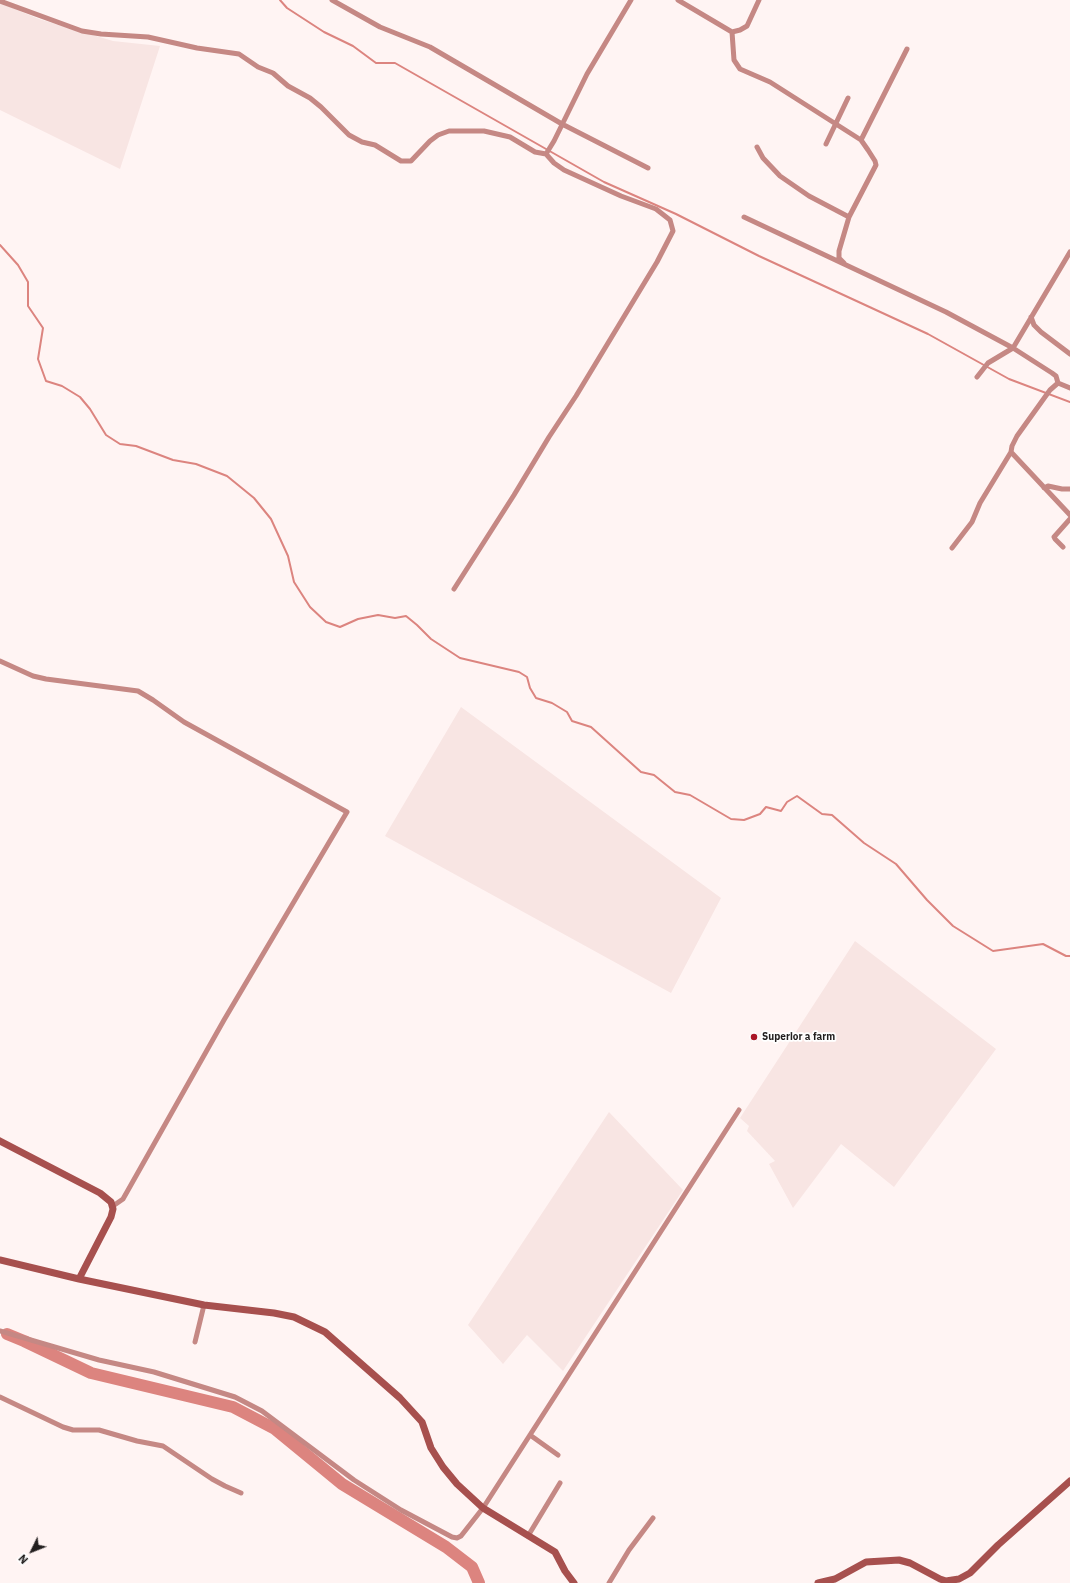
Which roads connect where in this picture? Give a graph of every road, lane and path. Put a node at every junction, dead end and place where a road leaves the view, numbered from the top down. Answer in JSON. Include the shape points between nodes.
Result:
{"nodes":[{"id":1,"x":332,"y":0,"type":"edge"},
{"id":2,"x":631,"y":0,"type":"edge"},
{"id":3,"x":678,"y":0,"type":"edge"},
{"id":4,"x":759,"y":0,"type":"edge"},
{"id":5,"x":0,"y":1,"type":"edge"},
{"id":6,"x":732,"y":32,"type":"junction"},
{"id":7,"x":907,"y":49,"type":"dead end"},
{"id":8,"x":848,"y":98,"type":"dead end"},
{"id":9,"x":562,"y":124,"type":"junction"},
{"id":10,"x":835,"y":124,"type":"junction"},
{"id":11,"x":861,"y":140,"type":"junction"},
{"id":12,"x":826,"y":144,"type":"dead end"},
{"id":13,"x":756,"y":147,"type":"dead end"},
{"id":14,"x":547,"y":153,"type":"junction"},
{"id":15,"x":648,"y":168,"type":"dead end"},
{"id":16,"x":849,"y":217,"type":"junction"},
{"id":17,"x":744,"y":218,"type":"dead end"},
{"id":18,"x":1070,"y":252,"type":"edge"},
{"id":19,"x":844,"y":263,"type":"junction"},
{"id":20,"x":1031,"y":317,"type":"junction"},
{"id":21,"x":1013,"y":348,"type":"junction"},
{"id":22,"x":1070,"y":354,"type":"edge"},
{"id":23,"x":976,"y":377,"type":"dead end"},
{"id":24,"x":1058,"y":383,"type":"junction"},
{"id":25,"x":1070,"y":388,"type":"edge"},
{"id":26,"x":1011,"y":452,"type":"junction"},
{"id":27,"x":1044,"y":488,"type":"junction"},
{"id":28,"x":1070,"y":489,"type":"edge"},
{"id":29,"x":1070,"y":515,"type":"edge"},
{"id":30,"x":1070,"y":519,"type":"edge"},
{"id":31,"x":1063,"y":547,"type":"dead end"},
{"id":32,"x":952,"y":548,"type":"dead end"},
{"id":33,"x":454,"y":589,"type":"dead end"},
{"id":34,"x":0,"y":661,"type":"edge"},
{"id":35,"x":739,"y":1110,"type":"dead end"},
{"id":36,"x":0,"y":1141,"type":"edge"},
{"id":37,"x":113,"y":1206,"type":"junction"},
{"id":38,"x":0,"y":1260,"type":"edge"},
{"id":39,"x":78,"y":1279,"type":"junction"},
{"id":40,"x":204,"y":1305,"type":"junction"},
{"id":41,"x":0,"y":1331,"type":"edge"},
{"id":42,"x":195,"y":1342,"type":"dead end"},
{"id":43,"x":0,"y":1397,"type":"edge"},
{"id":44,"x":530,"y":1435,"type":"junction"},
{"id":45,"x":558,"y":1455,"type":"dead end"},
{"id":46,"x":1070,"y":1481,"type":"edge"},
{"id":47,"x":560,"y":1483,"type":"dead end"},
{"id":48,"x":241,"y":1493,"type":"dead end"},
{"id":49,"x":483,"y":1508,"type":"junction"},
{"id":50,"x":653,"y":1518,"type":"dead end"},
{"id":51,"x":528,"y":1536,"type":"junction"},
{"id":52,"x":574,"y":1583,"type":"edge"},
{"id":53,"x":609,"y":1583,"type":"edge"},
{"id":54,"x":818,"y":1583,"type":"edge"}],
"edges":[{"from":1,"to":9,"type":"street","via":[[380,27],[430,47]]},
{"from":2,"to":9,"type":"street","via":[[587,74]]},
{"from":3,"to":6,"type":"street"},
{"from":4,"to":6,"type":"street","via":[[747,26]]},
{"from":5,"to":14,"type":"street","via":[[82,31],[148,37],[239,54],[258,67],[273,73],[288,86],[321,106],[349,135],[375,145],[402,162],[411,161],[438,135],[465,130],[510,137],[535,152]]},
{"from":6,"to":10,"type":"street","via":[[734,60],[740,69],[770,82]]},
{"from":7,"to":11,"type":"street"},
{"from":8,"to":10,"type":"street"},
{"from":9,"to":14,"type":"street"},
{"from":9,"to":15,"type":"street"},
{"from":10,"to":11,"type":"street"},
{"from":10,"to":12,"type":"street"},
{"from":11,"to":16,"type":"street","via":[[876,166]]},
{"from":13,"to":16,"type":"street","via":[[789,183]]},
{"from":14,"to":33,"type":"street","via":[[554,163],[564,170],[668,216],[673,230],[657,262],[588,376]]},
{"from":16,"to":19,"type":"street","via":[[839,258]]},
{"from":17,"to":19,"type":"street"},
{"from":18,"to":20,"type":"street"},
{"from":19,"to":21,"type":"street","via":[[946,312]]},
{"from":20,"to":21,"type":"street"},
{"from":20,"to":22,"type":"street","via":[[1040,332]]},
{"from":21,"to":23,"type":"street","via":[[988,363]]},
{"from":21,"to":24,"type":"street","via":[[1056,376]]},
{"from":24,"to":25,"type":"street"},
{"from":24,"to":26,"type":"street","via":[[1016,436]]},
{"from":26,"to":27,"type":"street"},
{"from":26,"to":32,"type":"street","via":[[980,503],[972,522]]},
{"from":27,"to":28,"type":"street","via":[[1048,486]]},
{"from":27,"to":29,"type":"street"},
{"from":30,"to":31,"type":"street","via":[[1054,537]]},
{"from":34,"to":37,"type":"street","via":[[46,679],[138,691],[184,722],[346,812],[123,1199]]},
{"from":35,"to":44,"type":"street"},
{"from":36,"to":37,"type":"street","via":[[100,1193]]},
{"from":37,"to":39,"type":"street","via":[[111,1217]]},
{"from":38,"to":39,"type":"street"},
{"from":39,"to":40,"type":"street"},
{"from":40,"to":42,"type":"street"},
{"from":40,"to":49,"type":"street","via":[[294,1317],[325,1332],[400,1398],[422,1422],[431,1448],[443,1467]]},
{"from":41,"to":49,"type":"street","via":[[99,1360],[154,1372],[235,1398],[262,1411],[354,1480],[401,1510],[452,1537],[461,1536]]},
{"from":43,"to":48,"type":"street","via":[[63,1427],[73,1430],[99,1430],[163,1446],[218,1483]]},
{"from":44,"to":45,"type":"street"},
{"from":44,"to":49,"type":"street"},
{"from":46,"to":54,"type":"street","via":[[970,1573],[959,1579],[940,1580],[916,1566],[899,1560],[866,1562],[835,1579]]},
{"from":47,"to":51,"type":"street"},
{"from":49,"to":51,"type":"street"},
{"from":50,"to":53,"type":"street"},
{"from":51,"to":52,"type":"street","via":[[555,1552]]}]}
